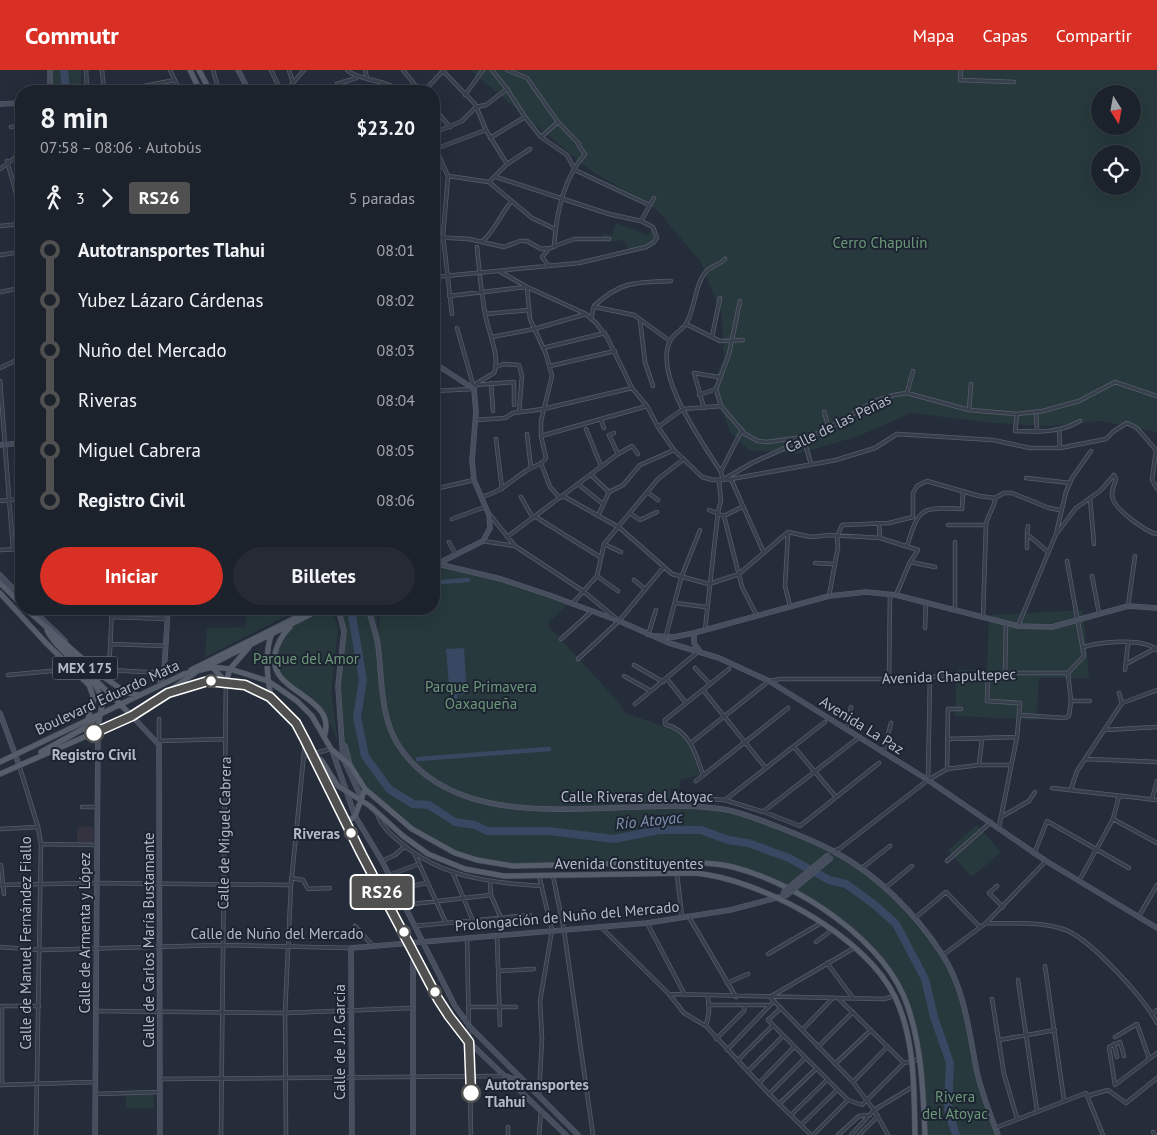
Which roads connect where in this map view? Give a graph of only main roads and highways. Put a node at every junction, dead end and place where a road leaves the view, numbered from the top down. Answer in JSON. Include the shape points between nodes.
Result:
{"nodes":[{"id":1,"x":190,"y":70,"type":"edge"},
{"id":2,"x":199,"y":70,"type":"edge"},
{"id":3,"x":197,"y":85,"type":"edge"},
{"id":4,"x":207,"y":85,"type":"edge"},
{"id":5,"x":0,"y":583,"type":"edge"},
{"id":6,"x":1,"y":595,"type":"edge"},
{"id":7,"x":15,"y":598,"type":"edge"},
{"id":8,"x":15,"y":609,"type":"edge"},
{"id":9,"x":21,"y":615,"type":"edge"},
{"id":10,"x":32,"y":615,"type":"edge"},
{"id":11,"x":37,"y":615,"type":"edge"},
{"id":12,"x":304,"y":615,"type":"edge"},
{"id":13,"x":308,"y":615,"type":"edge"},
{"id":14,"x":292,"y":625,"type":"junction"},
{"id":15,"x":33,"y":627,"type":"junction"},
{"id":16,"x":45,"y":627,"type":"junction"},
{"id":17,"x":277,"y":627,"type":"junction"},
{"id":18,"x":272,"y":634,"type":"junction"},
{"id":19,"x":50,"y":637,"type":"junction"},
{"id":20,"x":254,"y":643,"type":"junction"},
{"id":21,"x":213,"y":667,"type":"junction"},
{"id":22,"x":230,"y":669,"type":"junction"},
{"id":23,"x":199,"y":671,"type":"junction"},
{"id":24,"x":184,"y":674,"type":"junction"},
{"id":25,"x":268,"y":681,"type":"junction"},
{"id":26,"x":226,"y":682,"type":"junction"},
{"id":27,"x":278,"y":688,"type":"junction"},
{"id":28,"x":168,"y":693,"type":"junction"},
{"id":29,"x":140,"y":695,"type":"junction"},
{"id":30,"x":272,"y":699,"type":"junction"},
{"id":31,"x":120,"y":704,"type":"junction"},
{"id":32,"x":98,"y":714,"type":"junction"},
{"id":33,"x":132,"y":716,"type":"junction"},
{"id":34,"x":88,"y":719,"type":"junction"},
{"id":35,"x":98,"y":732,"type":"junction"},
{"id":36,"x":324,"y":737,"type":"junction"},
{"id":37,"x":332,"y":749,"type":"joint"},
{"id":38,"x":312,"y":753,"type":"joint"},
{"id":39,"x":31,"y":759,"type":"junction"},
{"id":40,"x":0,"y":762,"type":"edge"},
{"id":41,"x":0,"y":774,"type":"edge"},
{"id":42,"x":365,"y":789,"type":"junction"},
{"id":43,"x":362,"y":801,"type":"junction"},
{"id":44,"x":346,"y":822,"type":"road end"},
{"id":45,"x":916,"y":1135,"type":"edge"},
{"id":46,"x":925,"y":1135,"type":"edge"}],
"edges":[{"from":1,"to":3,"type":"main road"},
{"from":2,"to":4,"type":"main road"},
{"from":5,"to":7,"type":"main road"},
{"from":6,"to":8,"type":"main road","number":"MEX 175"},
{"from":9,"to":15,"type":"main road","number":"MEX 175"},
{"from":10,"to":16,"type":"main road","number":"MEX 175"},
{"from":11,"to":16,"type":"main road"},
{"from":12,"to":17,"type":"main road"},
{"from":13,"to":14,"type":"main road"},
{"from":14,"to":18,"type":"main road"},
{"from":14,"to":36,"type":"main road","via":[[276,651],[275,668],[278,676],[320,711],[326,726]]},
{"from":15,"to":19,"type":"main road","number":"MEX 175"},
{"from":15,"to":34,"type":"main road","via":[[89,685],[94,699]]},
{"from":16,"to":19,"type":"main road","number":"MEX 175"},
{"from":16,"to":29,"type":"main road","via":[[102,676],[127,693]]},
{"from":17,"to":18,"type":"main road"},
{"from":17,"to":24,"type":"main road"},
{"from":18,"to":20,"type":"main road"},
{"from":18,"to":25,"type":"main road"},
{"from":19,"to":31,"type":"main road","number":"MEX 175"},
{"from":19,"to":32,"type":"main road","number":"MEX 175","via":[[90,678],[102,705]]},
{"from":20,"to":22,"type":"main road"},
{"from":20,"to":23,"type":"main road"},
{"from":21,"to":22,"type":"main road","name":"Boulevard Eduardo Mata"},
{"from":21,"to":23,"type":"main road","name":"Boulevard Eduardo Mata"},
{"from":21,"to":26,"type":"main road"},
{"from":22,"to":25,"type":"main road","name":"Boulevard Eduardo Mata"},
{"from":22,"to":26,"type":"main road"},
{"from":23,"to":24,"type":"main road","name":"Boulevard Eduardo Mata"},
{"from":23,"to":28,"type":"main road"},
{"from":24,"to":29,"type":"main road","name":"Boulevard Eduardo Mata"},
{"from":25,"to":27,"type":"main road","name":"Boulevard Eduardo Mata"},
{"from":25,"to":30,"type":"main road"},
{"from":26,"to":28,"type":"main road","name":"Boulevard Eduardo Mata","via":[[208,681]]},
{"from":26,"to":30,"type":"main road","name":"Boulevard Eduardo Mata","via":[[245,685]]},
{"from":27,"to":30,"type":"main road"},
{"from":27,"to":36,"type":"main road","name":"Boulevard Eduardo Mata","via":[[306,709]]},
{"from":28,"to":33,"type":"main road","name":"Boulevard Eduardo Mata"},
{"from":29,"to":31,"type":"main road","name":"Boulevard Eduardo Mata"},
{"from":30,"to":38,"type":"main road","name":"Boulevard Eduardo Mata","via":[[296,723]]},
{"from":31,"to":32,"type":"main road","name":"Boulevard Eduardo Mata"},
{"from":31,"to":33,"type":"main road","number":"MEX 175"},
{"from":32,"to":34,"type":"main road","name":"Boulevard Eduardo Mata"},
{"from":32,"to":35,"type":"main road","number":"MEX 175"},
{"from":32,"to":39,"type":"main road","via":[[90,725]]},
{"from":33,"to":35,"type":"main road","name":"Boulevard Eduardo Mata"},
{"from":34,"to":40,"type":"main road","name":"Boulevard Eduardo Mata"},
{"from":35,"to":39,"type":"main road","name":"Boulevard Eduardo Mata"},
{"from":36,"to":37,"type":"main road","name":"Boulevard Eduardo Mata"},
{"from":37,"to":42,"type":"main road","name":"Avenida Constituyentes","via":[[350,765]]},
{"from":38,"to":43,"type":"main road","name":"Avenida Constituyentes","via":[[324,764],[333,781]]},
{"from":39,"to":41,"type":"main road","name":"Boulevard Eduardo Mata"},
{"from":42,"to":43,"type":"main road"},
{"from":42,"to":46,"type":"main road","name":"Avenida Constituyentes","via":[[412,829],[476,860],[513,866],[684,862],[732,867],[780,885],[821,909],[855,934],[886,964],[908,1007],[921,1059]]},
{"from":43,"to":44,"type":"main road","via":[[355,816]]},
{"from":43,"to":45,"type":"main road","name":"Avenida Constituyentes","via":[[428,854],[465,869],[504,876],[714,875],[742,882],[832,930],[877,968],[894,996],[912,1063]]}]}
